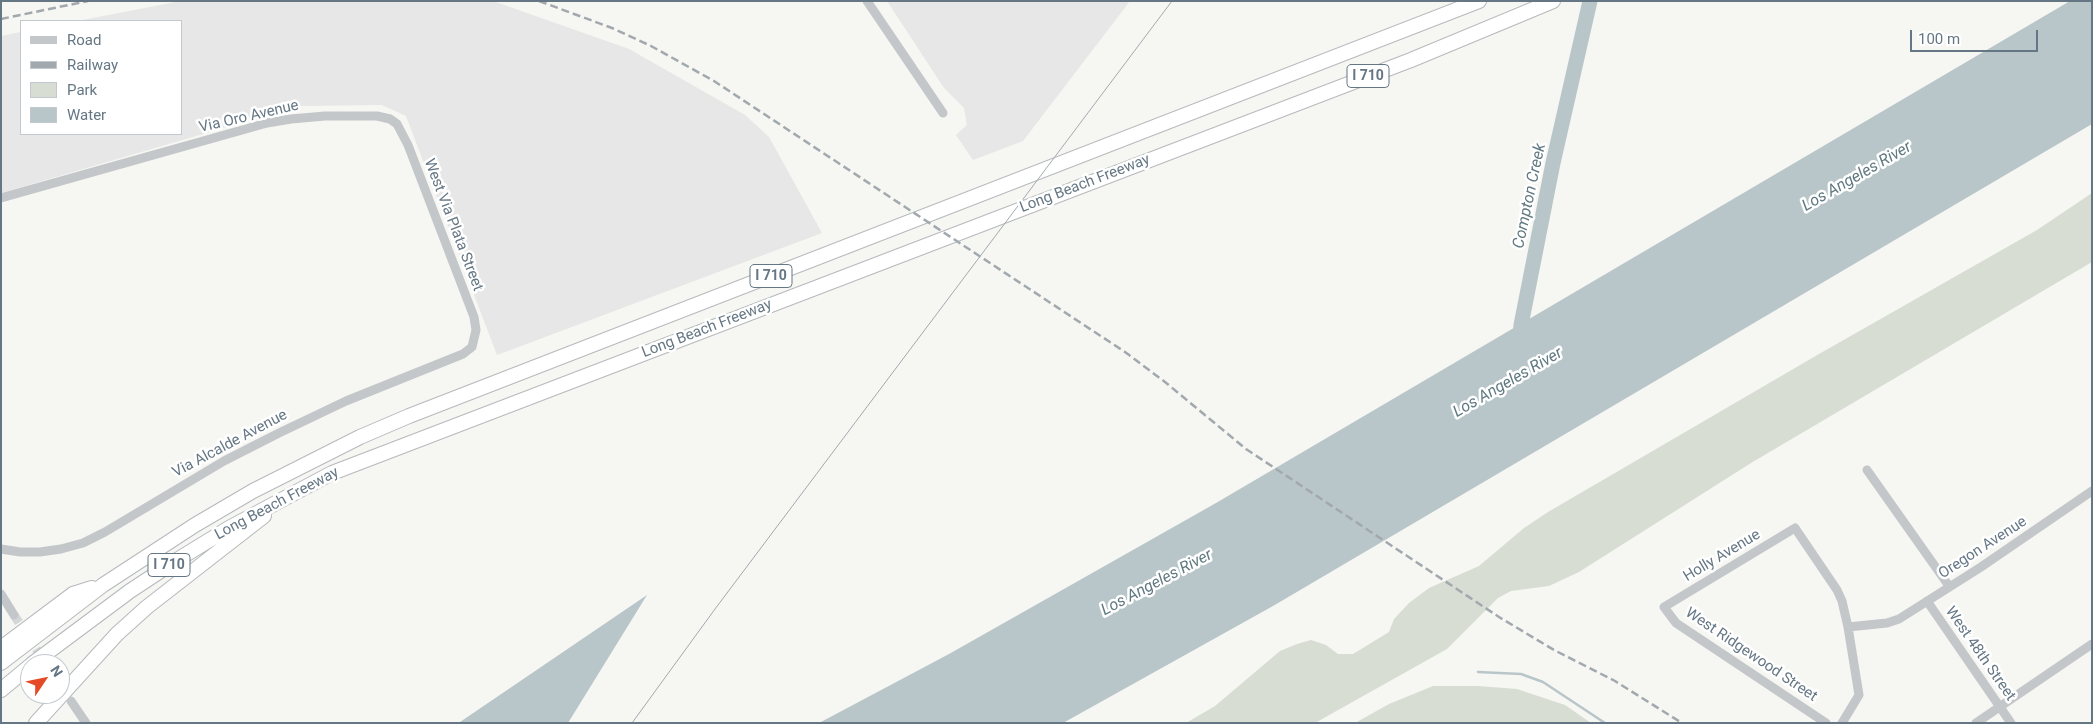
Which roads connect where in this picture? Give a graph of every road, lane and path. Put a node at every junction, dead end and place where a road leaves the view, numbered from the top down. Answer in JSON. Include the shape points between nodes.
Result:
{"nodes":[{"id":1,"x":867,"y":1,"type":"edge"},
{"id":2,"x":1479,"y":1,"type":"edge"},
{"id":3,"x":1553,"y":1,"type":"edge"},
{"id":4,"x":943,"y":113,"type":"dead end"},
{"id":5,"x":390,"y":119,"type":"joint"},
{"id":6,"x":1,"y":198,"type":"edge"},
{"id":7,"x":472,"y":347,"type":"joint"},
{"id":8,"x":1867,"y":470,"type":"dead end"},
{"id":9,"x":298,"y":490,"type":"junction"},
{"id":10,"x":2092,"y":491,"type":"edge"},
{"id":11,"x":1,"y":549,"type":"edge"},
{"id":12,"x":102,"y":584,"type":"junction"},
{"id":13,"x":1949,"y":586,"type":"junction"},
{"id":14,"x":1,"y":594,"type":"edge"},
{"id":15,"x":1927,"y":601,"type":"junction"},
{"id":16,"x":1664,"y":607,"type":"joint"},
{"id":17,"x":14,"y":615,"type":"tunnel mouth"},
{"id":18,"x":1848,"y":627,"type":"junction"},
{"id":19,"x":2092,"y":644,"type":"edge"},
{"id":20,"x":1,"y":648,"type":"edge"},
{"id":21,"x":46,"y":654,"type":"edge"},
{"id":22,"x":1,"y":663,"type":"edge"},
{"id":23,"x":20,"y":674,"type":"edge"},
{"id":24,"x":1,"y":690,"type":"edge"},
{"id":25,"x":71,"y":701,"type":"dead end"},
{"id":26,"x":2000,"y":707,"type":"junction"},
{"id":27,"x":36,"y":723,"type":"edge"},
{"id":28,"x":86,"y":723,"type":"edge"},
{"id":29,"x":1826,"y":723,"type":"edge"},
{"id":30,"x":1842,"y":723,"type":"edge"},
{"id":31,"x":1976,"y":723,"type":"edge"},
{"id":32,"x":2011,"y":723,"type":"edge"}],
"edges":[{"from":1,"to":4,"type":"street"},
{"from":2,"to":12,"type":"highway","name":"Long Beach Freeway","number":"I 710","via":[[408,416],[253,490]]},
{"from":3,"to":9,"type":"highway","name":"Long Beach Freeway","number":"I 710","via":[[1411,60],[340,470]]},
{"from":5,"to":6,"type":"street","name":"Via Oro Avenue","via":[[325,116],[275,122]]},
{"from":5,"to":7,"type":"street","name":"West Via Plata Street","via":[[402,131],[474,317],[476,330]]},
{"from":7,"to":11,"type":"street","name":"Via Alcalde Avenue","via":[[463,354],[279,432],[83,543],[40,552]]},
{"from":8,"to":13,"type":"street","name":"West 48th Street"},
{"from":9,"to":21,"type":"highway","name":"Long Beach Freeway","number":"I 710","via":[[229,528],[138,586]]},
{"from":9,"to":27,"type":"highway","via":[[123,629]]},
{"from":10,"to":13,"type":"street","name":"Oregon Avenue","via":[[1981,568]]},
{"from":12,"to":20,"type":"highway","via":[[73,594]]},
{"from":12,"to":22,"type":"highway","name":"Long Beach Freeway","number":"I 710"},
{"from":13,"to":15,"type":"street","name":"Oregon Avenue"},
{"from":14,"to":17,"type":"street"},
{"from":15,"to":18,"type":"street","name":"Oregon Avenue","via":[[1887,623]]},
{"from":15,"to":26,"type":"street","name":"West 48th Street"},
{"from":16,"to":18,"type":"street","name":"Holly Avenue","via":[[1795,528],[1837,590]]},
{"from":16,"to":29,"type":"street","name":"West Ridgewood Street","via":[[1676,623]]},
{"from":18,"to":30,"type":"street","via":[[1859,695]]},
{"from":19,"to":26,"type":"street"},
{"from":23,"to":24,"type":"highway","name":"Long Beach Freeway","number":"I 710"},
{"from":25,"to":28,"type":"street"},
{"from":26,"to":31,"type":"street"},
{"from":26,"to":32,"type":"street","name":"West 48th Street"}]}
